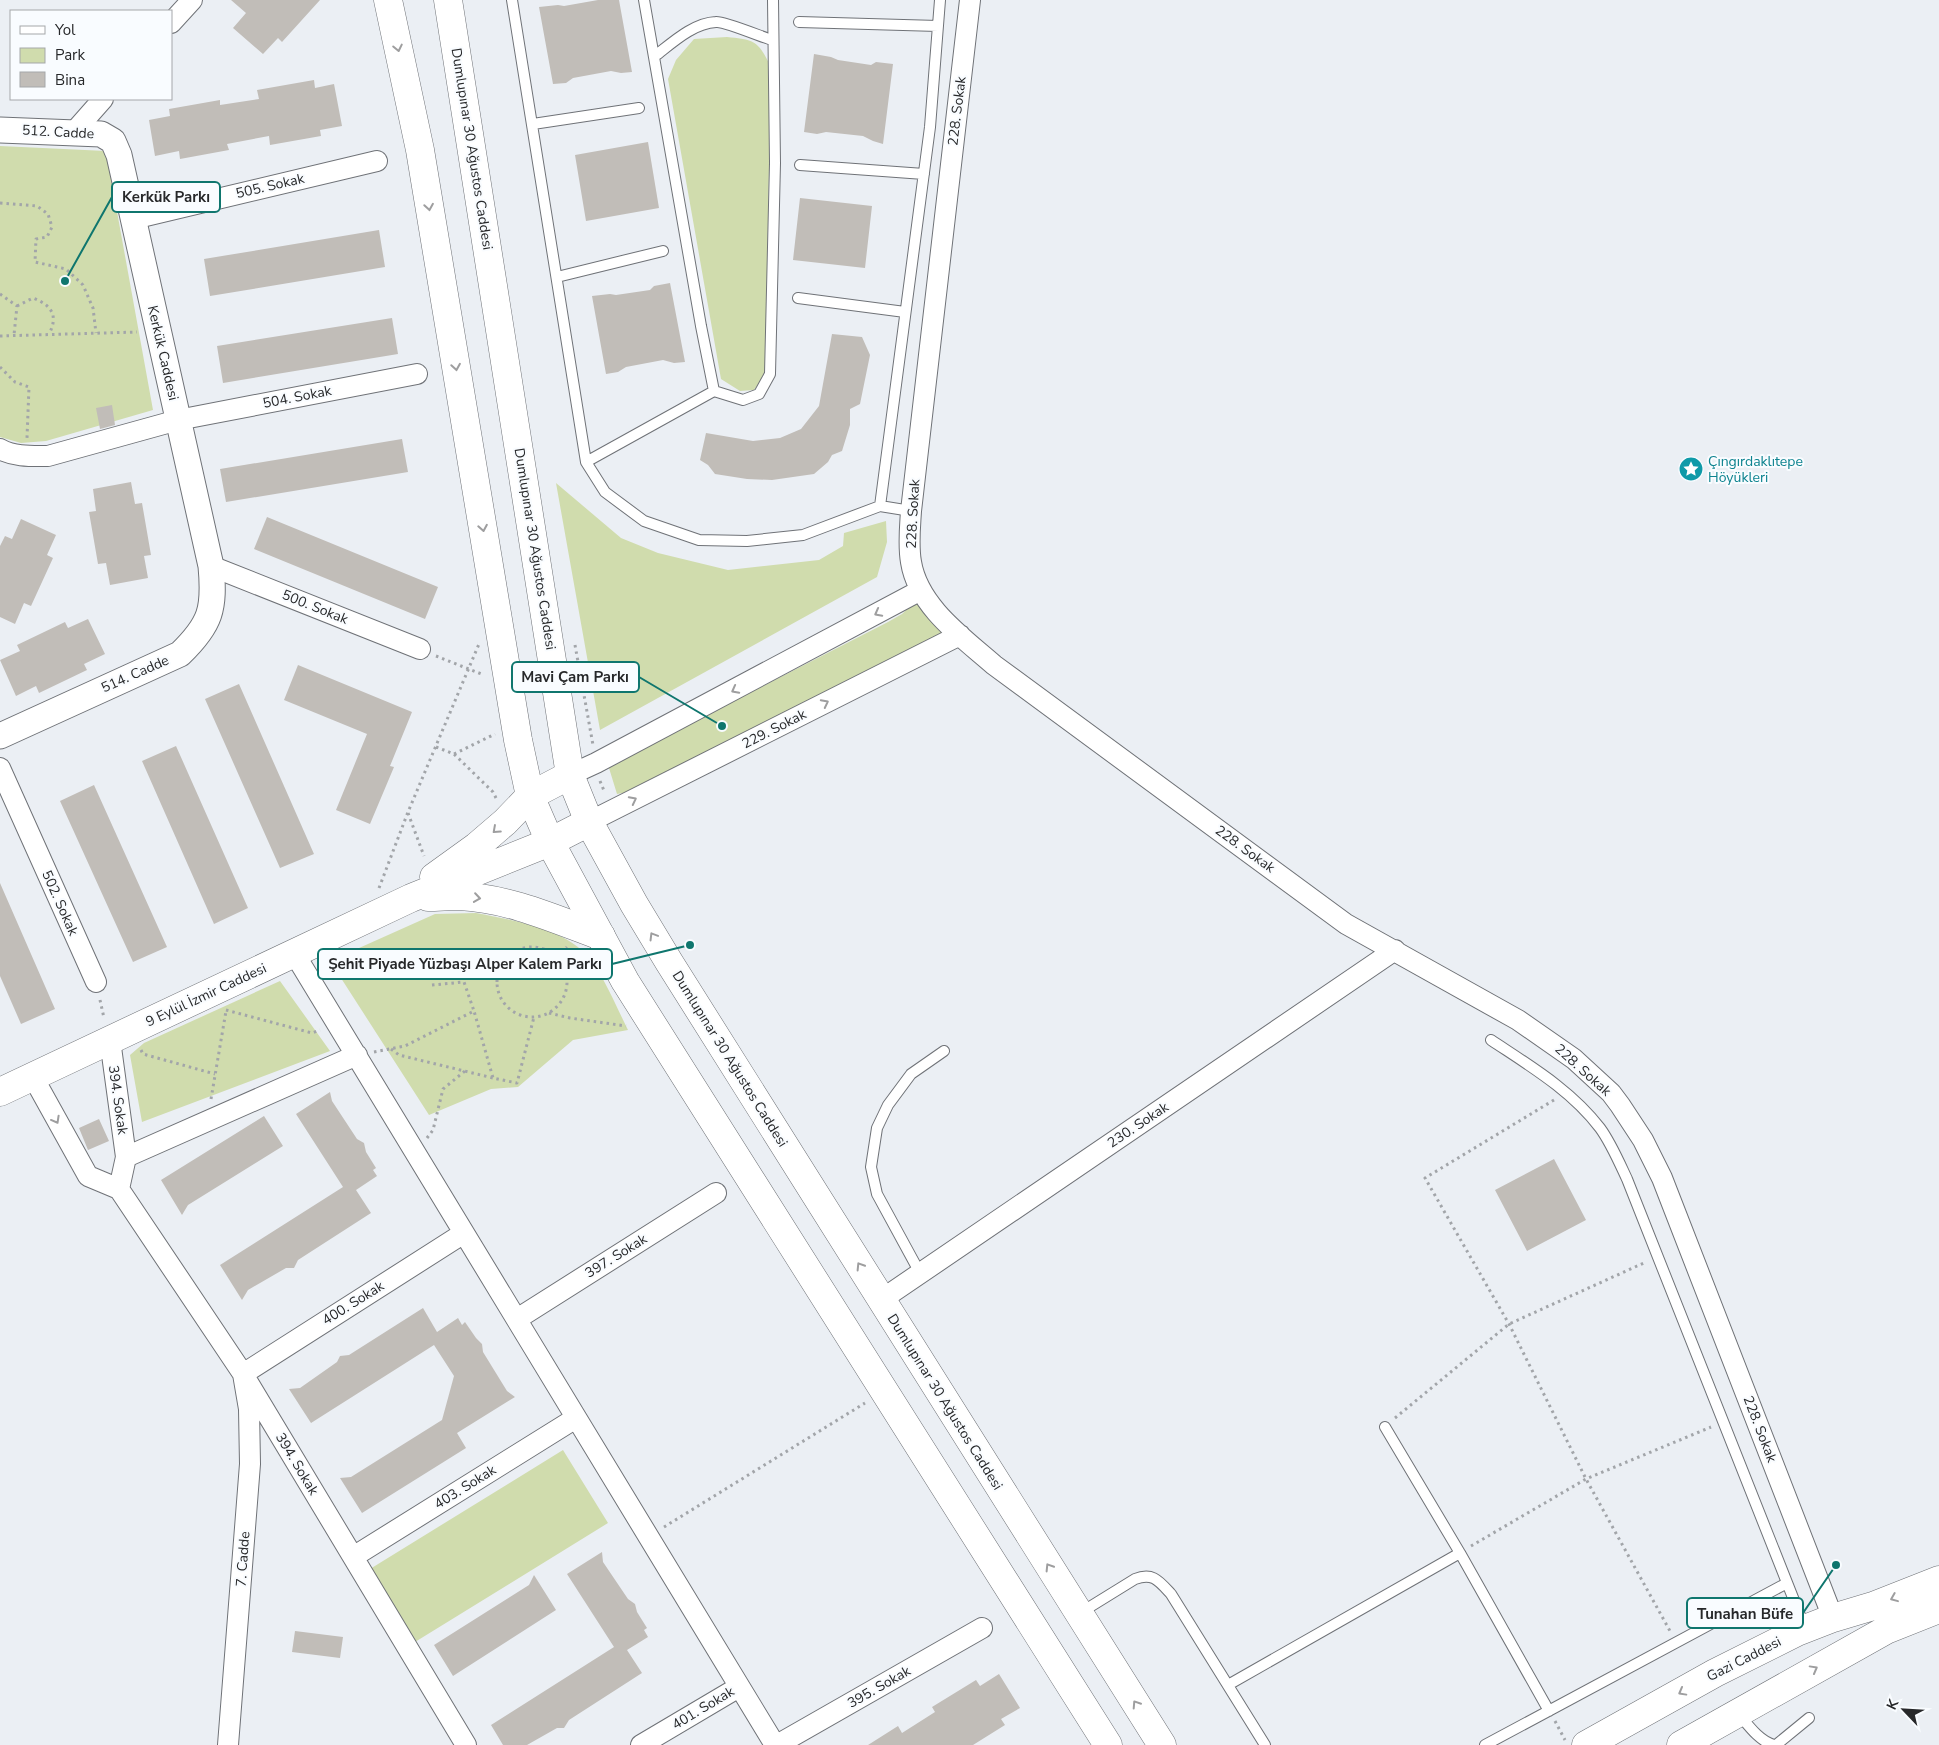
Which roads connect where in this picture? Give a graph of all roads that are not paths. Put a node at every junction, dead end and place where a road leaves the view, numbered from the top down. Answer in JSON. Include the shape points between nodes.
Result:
{"nodes":[{"id":1,"x":192,"y":0,"type":"edge"},
{"id":2,"x":388,"y":0,"type":"edge"},
{"id":3,"x":448,"y":0,"type":"edge"},
{"id":4,"x":512,"y":0,"type":"edge"},
{"id":5,"x":644,"y":0,"type":"edge"},
{"id":6,"x":773,"y":0,"type":"edge"},
{"id":7,"x":940,"y":0,"type":"edge"},
{"id":8,"x":970,"y":0,"type":"edge"},
{"id":9,"x":172,"y":22,"type":"edge"},
{"id":10,"x":799,"y":22,"type":"dead end"},
{"id":11,"x":938,"y":26,"type":"junction"},
{"id":12,"x":772,"y":40,"type":"junction"},
{"id":13,"x":655,"y":56,"type":"junction"},
{"id":14,"x":102,"y":100,"type":"edge"},
{"id":15,"x":639,"y":108,"type":"dead end"},
{"id":16,"x":533,"y":124,"type":"junction"},
{"id":17,"x":0,"y":130,"type":"edge"},
{"id":18,"x":72,"y":133,"type":"junction"},
{"id":19,"x":113,"y":142,"type":"joint"},
{"id":20,"x":377,"y":161,"type":"dead end"},
{"id":21,"x":800,"y":165,"type":"dead end"},
{"id":22,"x":924,"y":174,"type":"junction"},
{"id":23,"x":133,"y":218,"type":"junction"},
{"id":24,"x":663,"y":251,"type":"dead end"},
{"id":25,"x":557,"y":277,"type":"junction"},
{"id":26,"x":798,"y":298,"type":"dead end"},
{"id":27,"x":905,"y":312,"type":"junction"},
{"id":28,"x":417,"y":374,"type":"dead end"},
{"id":29,"x":714,"y":391,"type":"junction"},
{"id":30,"x":178,"y":420,"type":"junction"},
{"id":31,"x":2,"y":455,"type":"edge"},
{"id":32,"x":586,"y":462,"type":"junction"},
{"id":33,"x":880,"y":506,"type":"junction"},
{"id":34,"x":911,"y":511,"type":"junction"},
{"id":35,"x":211,"y":566,"type":"junction"},
{"id":36,"x":921,"y":590,"type":"junction"},
{"id":37,"x":960,"y":635,"type":"junction"},
{"id":38,"x":420,"y":649,"type":"road end"},
{"id":39,"x":0,"y":736,"type":"edge"},
{"id":40,"x":0,"y":768,"type":"edge"},
{"id":41,"x":570,"y":775,"type":"junction"},
{"id":42,"x":530,"y":796,"type":"junction"},
{"id":43,"x":601,"y":816,"type":"junction"},
{"id":44,"x":550,"y":842,"type":"junction"},
{"id":45,"x":411,"y":898,"type":"junction"},
{"id":46,"x":601,"y":936,"type":"junction"},
{"id":47,"x":1395,"y":950,"type":"junction"},
{"id":48,"x":294,"y":953,"type":"junction"},
{"id":49,"x":96,"y":982,"type":"road end"},
{"id":50,"x":121,"y":1035,"type":"junction"},
{"id":51,"x":1491,"y":1040,"type":"dead end"},
{"id":52,"x":944,"y":1051,"type":"dead end"},
{"id":53,"x":356,"y":1055,"type":"junction"},
{"id":54,"x":33,"y":1077,"type":"junction"},
{"id":55,"x":0,"y":1092,"type":"edge"},
{"id":56,"x":126,"y":1157,"type":"junction"},
{"id":57,"x":118,"y":1189,"type":"junction"},
{"id":58,"x":716,"y":1193,"type":"dead end"},
{"id":59,"x":464,"y":1232,"type":"junction"},
{"id":60,"x":920,"y":1273,"type":"junction"},
{"id":61,"x":881,"y":1300,"type":"junction"},
{"id":62,"x":517,"y":1319,"type":"junction"},
{"id":63,"x":243,"y":1374,"type":"junction"},
{"id":64,"x":576,"y":1418,"type":"junction"},
{"id":65,"x":1385,"y":1426,"type":"road end"},
{"id":66,"x":1460,"y":1552,"type":"junction"},
{"id":67,"x":353,"y":1557,"type":"junction"},
{"id":68,"x":1939,"y":1580,"type":"edge"},
{"id":69,"x":1787,"y":1583,"type":"junction"},
{"id":70,"x":1939,"y":1609,"type":"edge"},
{"id":71,"x":1078,"y":1614,"type":"junction"},
{"id":72,"x":1833,"y":1618,"type":"junction"},
{"id":73,"x":982,"y":1628,"type":"dead end"},
{"id":74,"x":1805,"y":1629,"type":"junction"},
{"id":75,"x":1759,"y":1651,"type":"junction"},
{"id":76,"x":1228,"y":1685,"type":"junction"},
{"id":77,"x":739,"y":1687,"type":"junction"},
{"id":78,"x":1779,"y":1689,"type":"junction"},
{"id":79,"x":1549,"y":1711,"type":"junction"},
{"id":80,"x":1738,"y":1712,"type":"junction"},
{"id":81,"x":1809,"y":1718,"type":"dead end"},
{"id":82,"x":228,"y":1745,"type":"edge"},
{"id":83,"x":466,"y":1745,"type":"edge"},
{"id":84,"x":641,"y":1745,"type":"edge"},
{"id":85,"x":776,"y":1745,"type":"edge"},
{"id":86,"x":1108,"y":1745,"type":"edge"},
{"id":87,"x":1162,"y":1745,"type":"edge"},
{"id":88,"x":1265,"y":1745,"type":"edge"},
{"id":89,"x":1485,"y":1745,"type":"edge"},
{"id":90,"x":1586,"y":1745,"type":"edge"},
{"id":91,"x":1681,"y":1745,"type":"edge"},
{"id":92,"x":1775,"y":1745,"type":"edge"}],
"edges":[{"from":1,"to":9,"type":"street"},
{"from":2,"to":42,"type":"main road","one_way":true,"via":[[420,150]]},
{"from":3,"to":41,"type":"main road","name":"Dumlupınar 30 Ağustos Caddesi"},
{"from":4,"to":16,"type":"lane"},
{"from":5,"to":13,"type":"lane"},
{"from":6,"to":12,"type":"lane"},
{"from":7,"to":11,"type":"lane"},
{"from":8,"to":34,"type":"street","name":"228. Sokak"},
{"from":10,"to":11,"type":"lane"},
{"from":11,"to":22,"type":"lane"},
{"from":12,"to":13,"type":"lane","via":[[717,22],[699,26]]},
{"from":12,"to":29,"type":"lane","via":[[775,163],[770,374],[759,394],[743,400]]},
{"from":13,"to":29,"type":"lane"},
{"from":14,"to":18,"type":"street"},
{"from":15,"to":16,"type":"lane"},
{"from":16,"to":25,"type":"lane"},
{"from":17,"to":18,"type":"street","name":"512. Cadde"},
{"from":18,"to":19,"type":"street","name":"512. Cadde","via":[[101,134]]},
{"from":19,"to":23,"type":"street","name":"Kerkük Caddesi"},
{"from":20,"to":23,"type":"street","name":"505. Sokak"},
{"from":21,"to":22,"type":"lane"},
{"from":22,"to":27,"type":"lane"},
{"from":23,"to":30,"type":"street","name":"Kerkük Caddesi"},
{"from":24,"to":25,"type":"lane"},
{"from":25,"to":32,"type":"lane"},
{"from":26,"to":27,"type":"lane"},
{"from":27,"to":33,"type":"lane"},
{"from":28,"to":30,"type":"street","name":"504. Sokak"},
{"from":29,"to":32,"type":"lane"},
{"from":30,"to":31,"type":"street","name":"504. Sokak","via":[[48,456]]},
{"from":30,"to":35,"type":"street","name":"Kerkük Caddesi"},
{"from":32,"to":33,"type":"lane","via":[[605,492],[644,521],[699,540],[747,541],[803,536]]},
{"from":33,"to":34,"type":"lane"},
{"from":34,"to":36,"type":"street","name":"228. Sokak","via":[[911,563]]},
{"from":35,"to":38,"type":"street","name":"500. Sokak"},
{"from":35,"to":39,"type":"street","name":"514. Cadde","via":[[214,592],[209,616],[197,637],[180,654]]},
{"from":36,"to":37,"type":"street","name":"228. Sokak"},
{"from":36,"to":41,"type":"street","one_way":true},
{"from":43,"to":37,"type":"street","name":"229. Sokak","one_way":true},
{"from":37,"to":47,"type":"street","name":"228. Sokak","via":[[994,665],[1346,924]]},
{"from":40,"to":49,"type":"street","name":"502. Sokak"},
{"from":41,"to":42,"type":"main road","name":"9 Eylül İzmir Caddesi"},
{"from":41,"to":43,"type":"main road","name":"Dumlupınar 30 Ağustos Caddesi"},
{"from":42,"to":44,"type":"main road"},
{"from":42,"to":45,"type":"main road","name":"9 Eylül İzmir Caddesi","one_way":true,"via":[[505,822]]},
{"from":43,"to":44,"type":"main road","name":"9 Eylül İzmir Caddesi"},
{"from":61,"to":43,"type":"main road","name":"Dumlupınar 30 Ağustos Caddesi","one_way":true,"via":[[639,913]]},
{"from":44,"to":45,"type":"main road","name":"9 Eylül İzmir Caddesi"},
{"from":44,"to":46,"type":"main road"},
{"from":45,"to":46,"type":"main road","name":"9 Eylül İzmir Caddesi","one_way":true,"via":[[459,896],[491,900]]},
{"from":45,"to":48,"type":"main road","name":"9 Eylül İzmir Caddesi"},
{"from":46,"to":86,"type":"main road","via":[[625,981]]},
{"from":47,"to":60,"type":"street","name":"230. Sokak"},
{"from":47,"to":72,"type":"street","name":"228. Sokak","via":[[1548,1039],[1611,1093],[1632,1122],[1662,1178]]},
{"from":48,"to":50,"type":"main road","name":"9 Eylül İzmir Caddesi","via":[[222,1001]]},
{"from":48,"to":53,"type":"street"},
{"from":50,"to":54,"type":"main road","name":"9 Eylül İzmir Caddesi"},
{"from":50,"to":56,"type":"street","name":"394. Sokak"},
{"from":51,"to":69,"type":"lane","via":[[1566,1093],[1600,1129],[1613,1150]]},
{"from":52,"to":60,"type":"lane","via":[[911,1074],[888,1105],[877,1128],[871,1167],[877,1194]]},
{"from":53,"to":56,"type":"street"},
{"from":53,"to":59,"type":"street"},
{"from":54,"to":55,"type":"main road","name":"9 Eylül İzmir Caddesi"},
{"from":54,"to":57,"type":"street","one_way":true,"via":[[88,1176]]},
{"from":56,"to":57,"type":"street","name":"394. Sokak"},
{"from":57,"to":63,"type":"street","name":"394. Sokak"},
{"from":58,"to":62,"type":"street","name":"397. Sokak"},
{"from":59,"to":62,"type":"street"},
{"from":59,"to":63,"type":"street","name":"400. Sokak"},
{"from":60,"to":61,"type":"street","name":"230. Sokak"},
{"from":71,"to":61,"type":"main road","name":"Dumlupınar 30 Ağustos Caddesi","one_way":true},
{"from":62,"to":64,"type":"street"},
{"from":63,"to":67,"type":"street","name":"394. Sokak"},
{"from":63,"to":82,"type":"street","name":"7. Cadde","via":[[250,1464]]},
{"from":64,"to":67,"type":"street","name":"403. Sokak"},
{"from":64,"to":77,"type":"street"},
{"from":65,"to":66,"type":"lane"},
{"from":66,"to":76,"type":"lane"},
{"from":66,"to":79,"type":"lane"},
{"from":67,"to":83,"type":"street","name":"394. Sokak"},
{"from":68,"to":72,"type":"main road","name":"Gazi Caddesi","one_way":true},
{"from":69,"to":74,"type":"lane"},
{"from":69,"to":79,"type":"lane"},
{"from":78,"to":70,"type":"main road","one_way":true,"via":[[1886,1630]]},
{"from":71,"to":76,"type":"lane","via":[[1135,1579],[1150,1576],[1157,1579],[1171,1594]]},
{"from":87,"to":71,"type":"main road","name":"Dumlupınar 30 Ağustos Caddesi","one_way":true},
{"from":72,"to":74,"type":"main road","name":"Gazi Caddesi"},
{"from":73,"to":85,"type":"street","name":"395. Sokak"},
{"from":74,"to":75,"type":"main road","name":"Gazi Caddesi"},
{"from":75,"to":78,"type":"main road"},
{"from":75,"to":90,"type":"main road","name":"Gazi Caddesi","one_way":true},
{"from":76,"to":88,"type":"lane"},
{"from":77,"to":84,"type":"street","name":"401. Sokak"},
{"from":77,"to":85,"type":"street"},
{"from":78,"to":80,"type":"main road"},
{"from":79,"to":89,"type":"lane"},
{"from":80,"to":91,"type":"main road"},
{"from":80,"to":92,"type":"lane","via":[[1756,1734]]},
{"from":81,"to":92,"type":"lane"}]}
